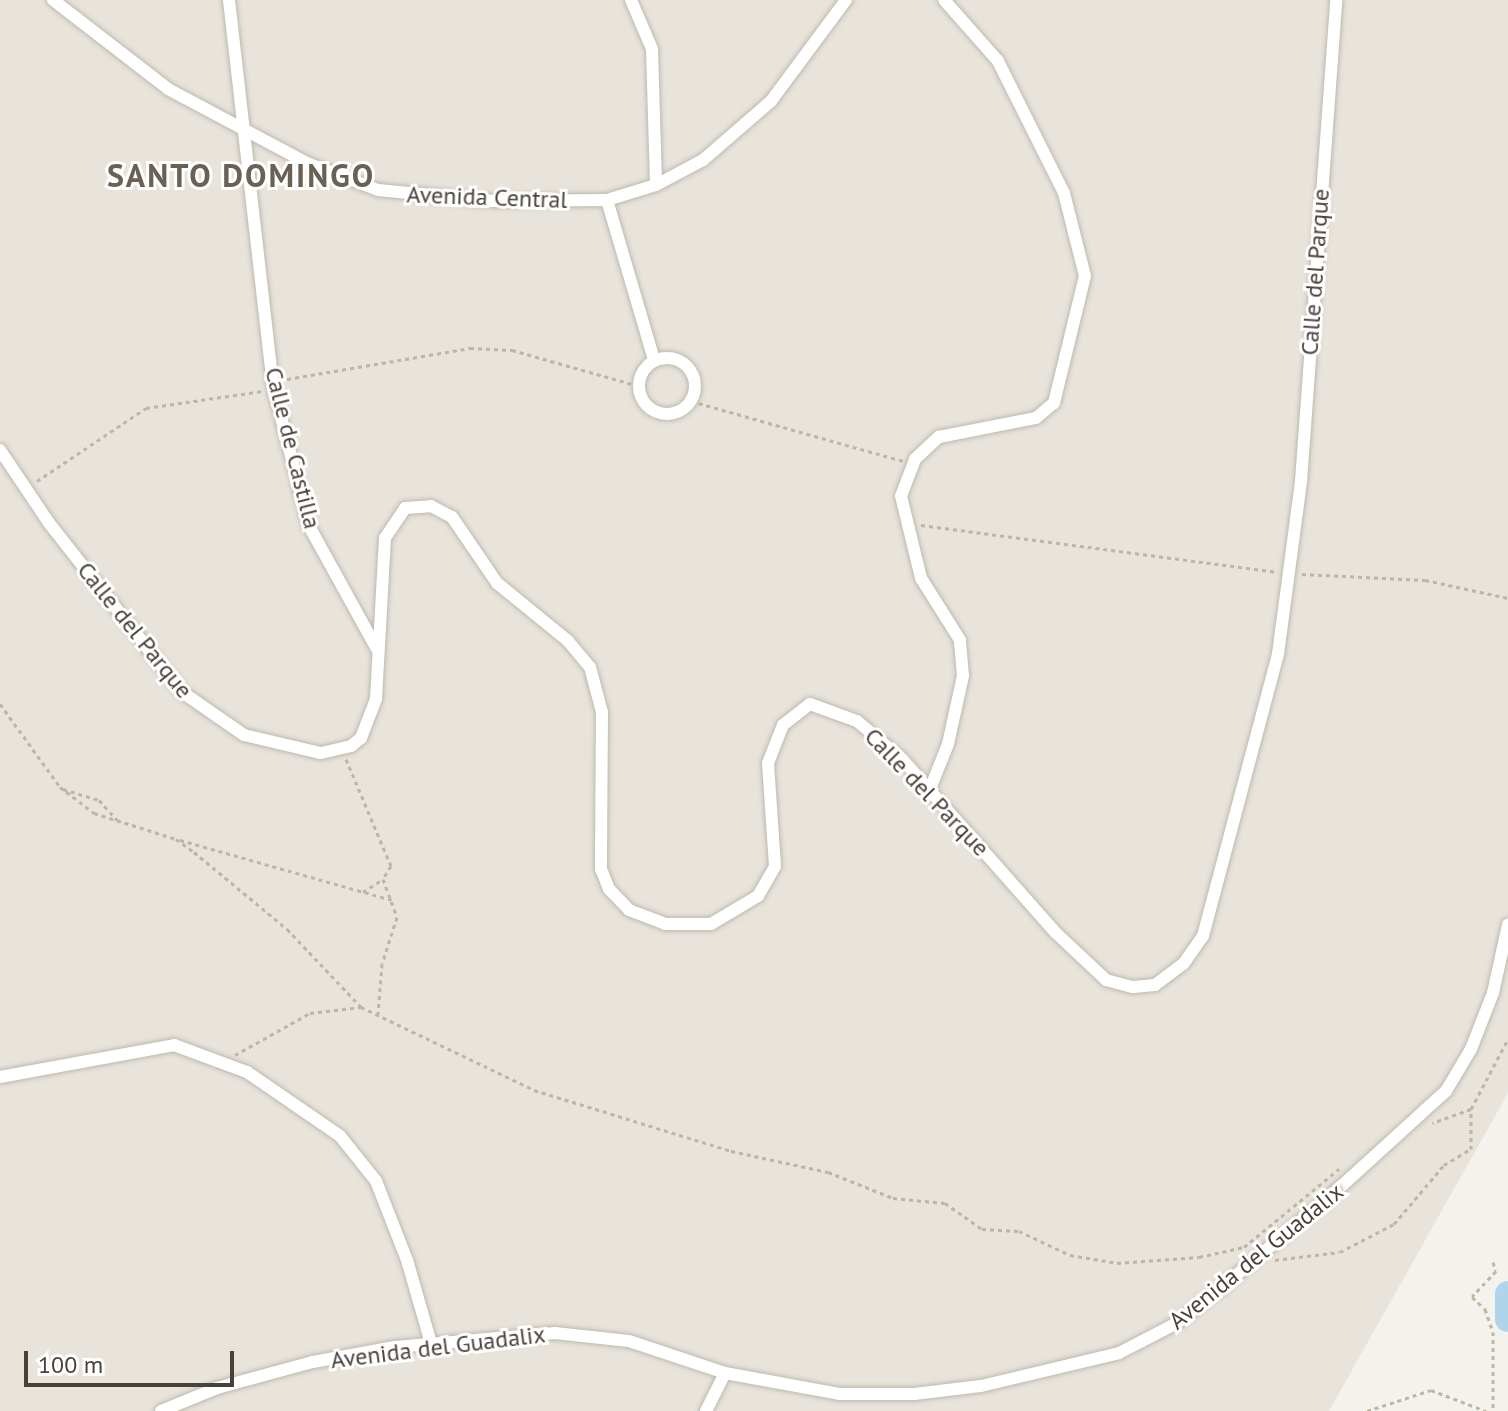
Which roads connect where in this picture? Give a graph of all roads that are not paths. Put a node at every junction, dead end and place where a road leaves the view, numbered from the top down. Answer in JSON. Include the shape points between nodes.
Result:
{"nodes":[{"id":1,"x":53,"y":0,"type":"edge"},
{"id":2,"x":229,"y":0,"type":"edge"},
{"id":3,"x":631,"y":0,"type":"edge"},
{"id":4,"x":846,"y":0,"type":"edge"},
{"id":5,"x":944,"y":0,"type":"edge"},
{"id":6,"x":1336,"y":0,"type":"edge"},
{"id":7,"x":246,"y":133,"type":"junction"},
{"id":8,"x":656,"y":185,"type":"junction"},
{"id":9,"x":607,"y":200,"type":"junction"},
{"id":10,"x":654,"y":360,"type":"junction"},
{"id":11,"x":0,"y":450,"type":"edge"},
{"id":12,"x":379,"y":652,"type":"junction"},
{"id":13,"x":930,"y":789,"type":"junction"},
{"id":14,"x":1508,"y":925,"type":"edge"},
{"id":15,"x":0,"y":1077,"type":"edge"},
{"id":16,"x":431,"y":1343,"type":"junction"},
{"id":17,"x":725,"y":1373,"type":"junction"},
{"id":18,"x":161,"y":1411,"type":"edge"},
{"id":19,"x":706,"y":1411,"type":"edge"}],
"edges":[{"from":1,"to":7,"type":"street","name":"Avenida Central","via":[[168,89]]},
{"from":2,"to":7,"type":"street","name":"Calle de Castilla"},
{"from":3,"to":8,"type":"street","via":[[652,49]]},
{"from":4,"to":8,"type":"street","name":"Avenida Central","via":[[787,82],[747,125],[703,160]]},
{"from":5,"to":13,"type":"street","via":[[998,61],[1064,193],[1085,276],[1054,403],[1036,418],[939,437],[913,464],[901,496],[921,578],[960,640],[963,676],[948,744]]},
{"from":6,"to":13,"type":"street","name":"Calle del Parque","via":[[1290,573],[1278,654],[1213,909],[1198,949],[1155,985],[1111,983],[1082,959]]},
{"from":7,"to":9,"type":"street","name":"Avenida Central","via":[[378,190],[478,201]]},
{"from":7,"to":12,"type":"street","name":"Calle de Castilla","via":[[273,386],[309,526]]},
{"from":8,"to":9,"type":"street","name":"Avenida Central"},
{"from":9,"to":10,"type":"street"},
{"from":10,"to":10,"type":"street","via":[[681,361],[696,383],[691,401],[674,414],[648,407],[639,386],[644,369]]},
{"from":11,"to":12,"type":"street","name":"Calle del Parque","via":[[182,692],[202,710],[268,743],[321,753],[341,749],[361,738],[372,716]]},
{"from":12,"to":13,"type":"street","name":"Calle del Parque","via":[[381,566],[388,527],[410,505],[442,509],[497,583],[568,641],[590,667],[602,712],[601,869],[618,901],[651,921],[711,924],[758,896],[775,866],[768,763],[783,725],[804,706],[825,706],[857,721]]},
{"from":14,"to":17,"type":"street","name":"Avenida del Guadalix","bridge":true,"via":[[1493,993],[1471,1049],[1446,1091],[1406,1132],[1177,1323],[1119,1353],[981,1386],[914,1394],[839,1394]]},
{"from":15,"to":16,"type":"street","via":[[151,1045],[174,1045],[226,1061],[340,1136],[358,1156],[376,1181],[397,1234]]},
{"from":16,"to":17,"type":"street","name":"Avenida del Guadalix","via":[[594,1335]]},
{"from":16,"to":18,"type":"street","name":"Avenida del Guadalix","via":[[282,1369]]},
{"from":17,"to":19,"type":"street"}]}
